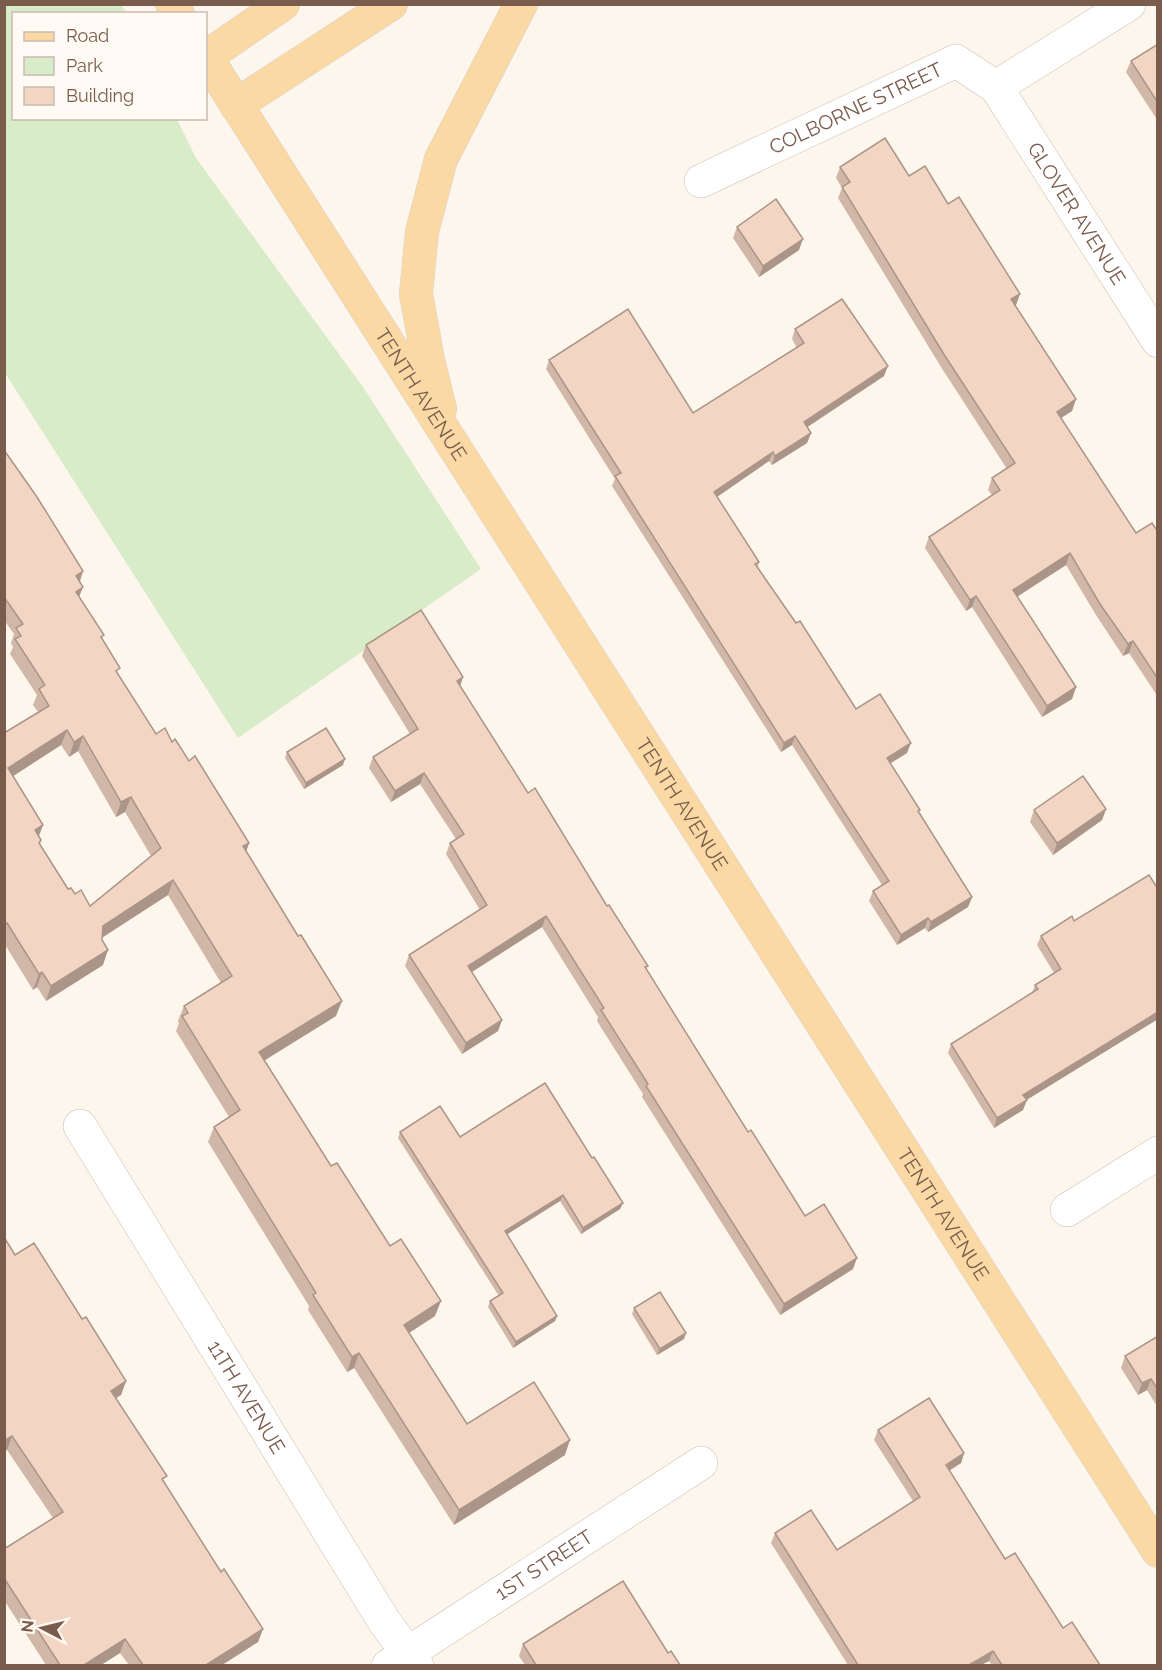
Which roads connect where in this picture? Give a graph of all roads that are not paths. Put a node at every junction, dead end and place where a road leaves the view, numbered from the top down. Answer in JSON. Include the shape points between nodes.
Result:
{"nodes":[{"id":1,"x":283,"y":4,"type":"edge"},
{"id":2,"x":391,"y":4,"type":"edge"},
{"id":3,"x":521,"y":4,"type":"edge"},
{"id":4,"x":1129,"y":4,"type":"edge"},
{"id":5,"x":207,"y":56,"type":"edge"},
{"id":6,"x":207,"y":59,"type":"edge"},
{"id":7,"x":996,"y":87,"type":"junction"},
{"id":8,"x":236,"y":105,"type":"junction"},
{"id":9,"x":701,"y":181,"type":"dead end"},
{"id":10,"x":1158,"y":341,"type":"edge"},
{"id":11,"x":447,"y":437,"type":"junction"},
{"id":12,"x":80,"y":1126,"type":"dead end"},
{"id":13,"x":1158,"y":1153,"type":"edge"},
{"id":14,"x":1067,"y":1210,"type":"dead end"},
{"id":15,"x":701,"y":1463,"type":"dead end"},
{"id":16,"x":1158,"y":1551,"type":"edge"},
{"id":17,"x":404,"y":1661,"type":"edge"}],
"edges":[{"from":1,"to":5,"type":"main road"},
{"from":2,"to":8,"type":"main road"},
{"from":3,"to":11,"type":"main road","via":[[441,159],[422,232],[416,294]]},
{"from":4,"to":7,"type":"street"},
{"from":6,"to":8,"type":"main road","name":"TENTH AVENUE"},
{"from":7,"to":9,"type":"street","name":"COLBORNE STREET","via":[[956,61]]},
{"from":7,"to":10,"type":"street","name":"GLOVER AVENUE"},
{"from":8,"to":11,"type":"main road","name":"TENTH AVENUE"},
{"from":11,"to":16,"type":"main road","name":"TENTH AVENUE"},
{"from":12,"to":17,"type":"street","name":"11TH AVENUE","via":[[384,1621]]},
{"from":13,"to":14,"type":"street"},
{"from":15,"to":17,"type":"street","name":"1ST STREET"}]}
